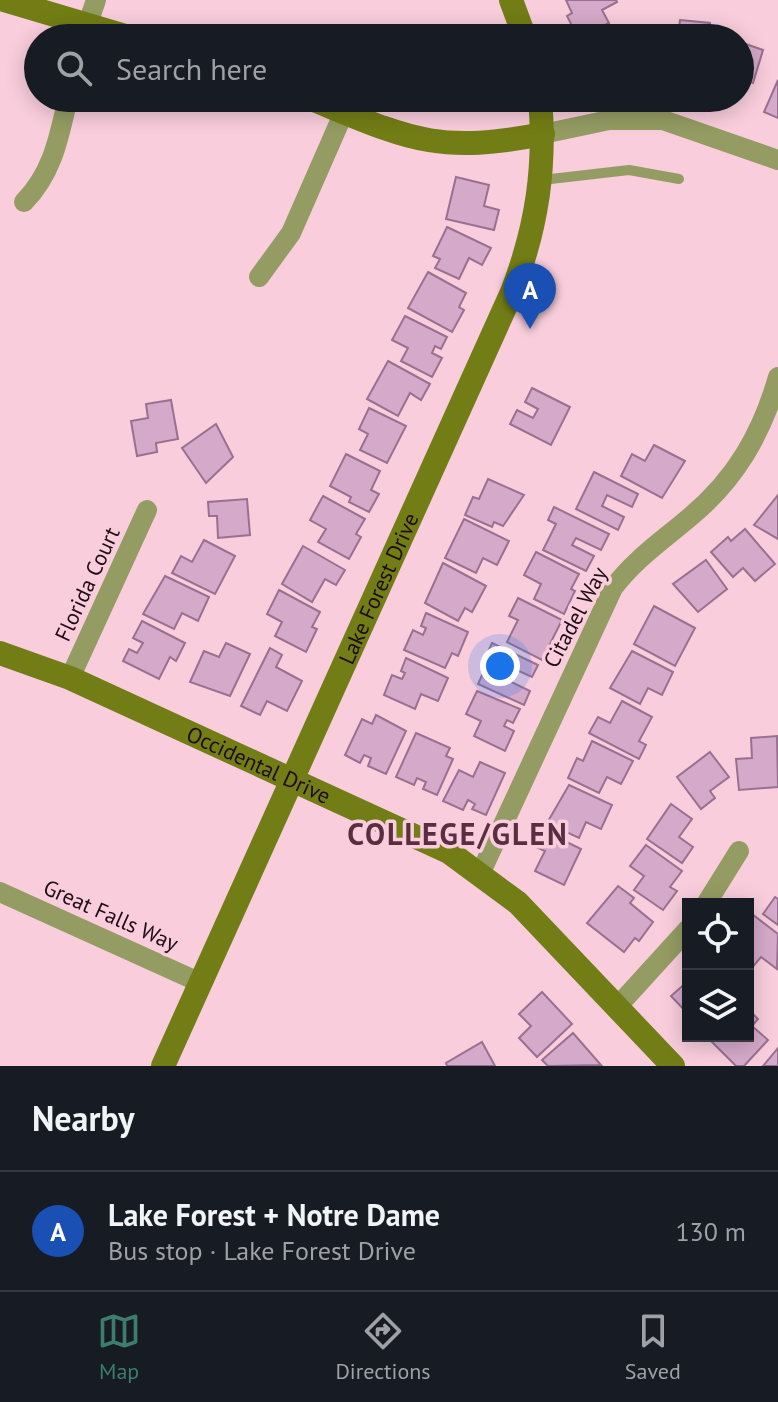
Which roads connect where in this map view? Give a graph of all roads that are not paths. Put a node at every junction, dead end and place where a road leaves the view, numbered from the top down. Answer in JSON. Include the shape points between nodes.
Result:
{"nodes":[{"id":1,"x":4,"y":0,"type":"edge"},
{"id":2,"x":96,"y":0,"type":"edge"},
{"id":3,"x":511,"y":0,"type":"edge"},
{"id":4,"x":65,"y":24,"type":"edge"},
{"id":5,"x":88,"y":24,"type":"edge"},
{"id":6,"x":520,"y":24,"type":"edge"},
{"id":7,"x":65,"y":112,"type":"edge"},
{"id":8,"x":344,"y":112,"type":"joint"},
{"id":9,"x":541,"y":112,"type":"edge"},
{"id":10,"x":543,"y":134,"type":"junction"},
{"id":11,"x":778,"y":160,"type":"edge"},
{"id":12,"x":679,"y":179,"type":"dead end"},
{"id":13,"x":542,"y":180,"type":"junction"},
{"id":14,"x":24,"y":202,"type":"dead end"},
{"id":15,"x":259,"y":277,"type":"dead end"},
{"id":16,"x":778,"y":377,"type":"edge"},
{"id":17,"x":147,"y":510,"type":"dead end"},
{"id":18,"x":0,"y":653,"type":"edge"},
{"id":19,"x":70,"y":678,"type":"junction"},
{"id":20,"x":295,"y":779,"type":"junction"},
{"id":21,"x":739,"y":851,"type":"dead end"},
{"id":22,"x":481,"y":872,"type":"junction"},
{"id":23,"x":0,"y":892,"type":"edge"},
{"id":24,"x":710,"y":898,"type":"edge"},
{"id":25,"x":682,"y":936,"type":"edge"},
{"id":26,"x":201,"y":983,"type":"junction"},
{"id":27,"x":617,"y":1007,"type":"junction"},
{"id":28,"x":163,"y":1066,"type":"edge"},
{"id":29,"x":673,"y":1066,"type":"edge"}],
"edges":[{"from":1,"to":4,"type":"street"},
{"from":2,"to":5,"type":"street"},
{"from":3,"to":6,"type":"street"},
{"from":7,"to":14,"type":"street","via":[[55,156]]},
{"from":8,"to":10,"type":"street","via":[[429,142],[490,144]]},
{"from":8,"to":15,"type":"street","via":[[291,233]]},
{"from":9,"to":10,"type":"street","name":"Lake Forest Drive"},
{"from":10,"to":11,"type":"street","via":[[609,120],[663,120]]},
{"from":10,"to":13,"type":"street","name":"Lake Forest Drive"},
{"from":12,"to":13,"type":"lane","via":[[629,170]]},
{"from":13,"to":20,"type":"street","name":"Lake Forest Drive","via":[[531,239],[512,292]]},
{"from":16,"to":22,"type":"street","name":"Citadel Way","via":[[764,421],[740,464],[716,494],[645,550],[613,588]]},
{"from":17,"to":19,"type":"street","name":"Florida Court"},
{"from":18,"to":19,"type":"street","name":"Occidental Drive"},
{"from":19,"to":20,"type":"street","name":"Occidental Drive"},
{"from":20,"to":22,"type":"street","name":"Occidental Drive","via":[[422,838]]},
{"from":20,"to":26,"type":"street","name":"Lake Forest Drive"},
{"from":21,"to":24,"type":"street"},
{"from":22,"to":27,"type":"street","name":"Occidental Drive","via":[[518,903]]},
{"from":23,"to":26,"type":"street","name":"Great Falls Way"},
{"from":25,"to":27,"type":"street"},
{"from":26,"to":28,"type":"street","name":"Lake Forest Drive"},
{"from":27,"to":29,"type":"street","name":"Occidental Drive"}]}
